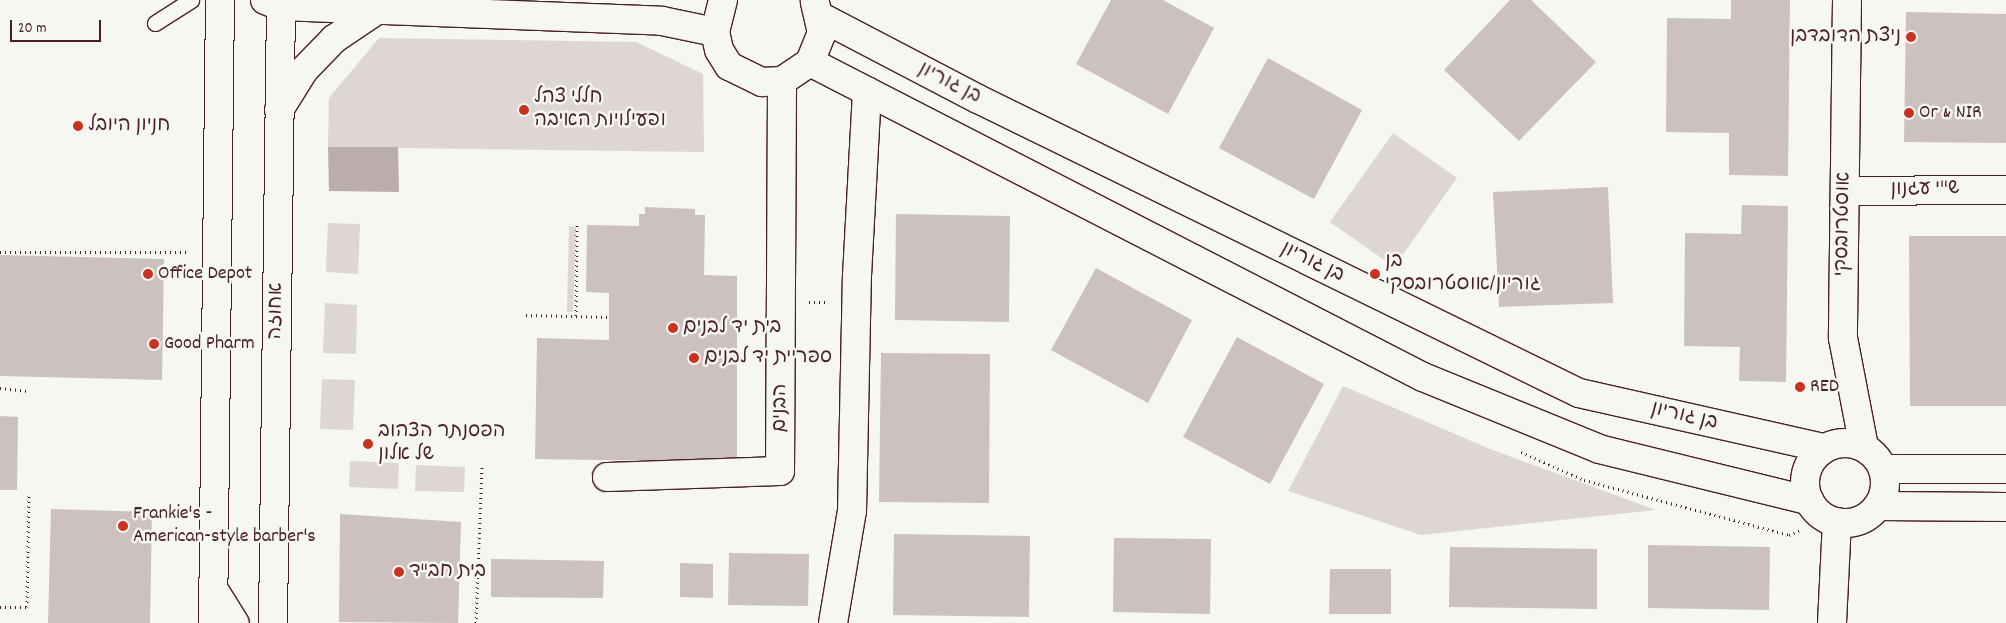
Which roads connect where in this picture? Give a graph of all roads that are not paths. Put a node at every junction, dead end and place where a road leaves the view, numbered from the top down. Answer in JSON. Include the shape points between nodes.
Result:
{"nodes":[{"id":1,"x":191,"y":0,"type":"edge"},
{"id":2,"x":220,"y":0,"type":"edge"},
{"id":3,"x":723,"y":0,"type":"edge"},
{"id":4,"x":1847,"y":0,"type":"edge"},
{"id":5,"x":275,"y":2,"type":"edge"},
{"id":6,"x":818,"y":8,"type":"edge"},
{"id":7,"x":377,"y":10,"type":"junction"},
{"id":8,"x":156,"y":23,"type":"dead end"},
{"id":9,"x":715,"y":32,"type":"junction"},
{"id":10,"x":810,"y":62,"type":"junction"},
{"id":11,"x":782,"y":81,"type":"junction"},
{"id":12,"x":867,"y":91,"type":"junction"},
{"id":13,"x":279,"y":110,"type":"junction"},
{"id":14,"x":2006,"y":190,"type":"edge"},
{"id":15,"x":1845,"y":191,"type":"junction"},
{"id":16,"x":1864,"y":447,"type":"junction"},
{"id":17,"x":1824,"y":448,"type":"junction"},
{"id":18,"x":1882,"y":469,"type":"junction"},
{"id":19,"x":2006,"y":469,"type":"edge"},
{"id":20,"x":607,"y":477,"type":"dead end"},
{"id":21,"x":1810,"y":500,"type":"junction"},
{"id":22,"x":1879,"y":506,"type":"junction"},
{"id":23,"x":2006,"y":506,"type":"edge"},
{"id":24,"x":1837,"y":522,"type":"junction"},
{"id":25,"x":214,"y":590,"type":"junction"},
{"id":26,"x":213,"y":623,"type":"edge"},
{"id":27,"x":235,"y":623,"type":"edge"},
{"id":28,"x":273,"y":623,"type":"edge"},
{"id":29,"x":833,"y":623,"type":"edge"},
{"id":30,"x":1832,"y":623,"type":"edge"}],
"edges":[{"from":1,"to":8,"type":"lane"},
{"from":2,"to":25,"type":"main road"},
{"from":3,"to":9,"type":"main road"},
{"from":4,"to":15,"type":"main road","name":"אוסטרובסקי"},
{"from":5,"to":7,"type":"main road"},
{"from":5,"to":13,"type":"main road","name":"אחוזה"},
{"from":6,"to":10,"type":"main road","via":[[820,41]]},
{"from":6,"to":17,"type":"main road","name":"בן גוריון","via":[[978,99],[1579,393]]},
{"from":7,"to":9,"type":"main road","via":[[662,21]]},
{"from":7,"to":13,"type":"main road","via":[[334,39],[304,70]]},
{"from":9,"to":11,"type":"main road","via":[[729,66],[757,80]]},
{"from":10,"to":11,"type":"main road"},
{"from":10,"to":12,"type":"main road"},
{"from":11,"to":20,"type":"main road","name":"הבנים","via":[[780,472]]},
{"from":12,"to":21,"type":"main road","via":[[1423,377],[1599,449]]},
{"from":12,"to":29,"type":"main road","via":[[856,302],[852,511]]},
{"from":13,"to":28,"type":"main road","name":"אחוזה"},
{"from":14,"to":15,"type":"main road","name":"ש''י עגנון"},
{"from":15,"to":16,"type":"main road","name":"אוסטרובסקי","via":[[1843,338]]},
{"from":16,"to":17,"type":"main road","via":[[1850,443]]},
{"from":16,"to":18,"type":"main road"},
{"from":17,"to":21,"type":"main road","via":[[1808,468]]},
{"from":18,"to":19,"type":"main road"},
{"from":18,"to":22,"type":"main road","via":[[1884,494]]},
{"from":21,"to":24,"type":"main road","via":[[1817,512]]},
{"from":22,"to":23,"type":"main road"},
{"from":22,"to":24,"type":"main road","via":[[1859,521]]},
{"from":24,"to":30,"type":"main road"},
{"from":25,"to":26,"type":"main road"},
{"from":25,"to":27,"type":"main road"}]}
